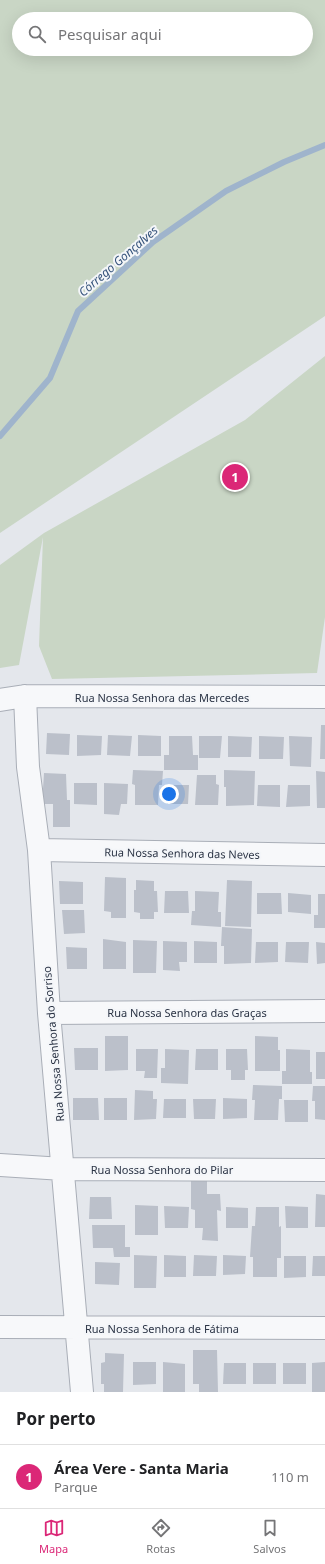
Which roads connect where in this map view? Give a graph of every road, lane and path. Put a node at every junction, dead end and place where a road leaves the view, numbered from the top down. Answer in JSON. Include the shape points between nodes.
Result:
{"nodes":[{"id":1,"x":25,"y":696,"type":"junction"},
{"id":2,"x":325,"y":697,"type":"edge"},
{"id":3,"x":0,"y":700,"type":"edge"},
{"id":4,"x":39,"y":850,"type":"junction"},
{"id":5,"x":325,"y":855,"type":"edge"},
{"id":6,"x":325,"y":1011,"type":"edge"},
{"id":7,"x":49,"y":1013,"type":"junction"},
{"id":8,"x":0,"y":1165,"type":"edge"},
{"id":9,"x":63,"y":1169,"type":"junction"},
{"id":10,"x":325,"y":1170,"type":"edge"},
{"id":11,"x":0,"y":1327,"type":"edge"},
{"id":12,"x":76,"y":1328,"type":"junction"},
{"id":13,"x":325,"y":1328,"type":"edge"},
{"id":14,"x":82,"y":1392,"type":"edge"}],
"edges":[{"from":1,"to":2,"type":"street","name":"Rua Nossa Senhora das Mercedes"},
{"from":1,"to":3,"type":"street","name":"Rua Nossa Senhora das Mercedes"},
{"from":1,"to":4,"type":"street","name":"Rua Nossa Senhora do Sorriso","via":[[28,767]]},
{"from":4,"to":5,"type":"street","name":"Rua Nossa Senhora das Neves"},
{"from":4,"to":7,"type":"street","name":"Rua Nossa Senhora do Sorriso"},
{"from":6,"to":7,"type":"street","name":"Rua Nossa Senhora das Graças"},
{"from":7,"to":9,"type":"street","name":"Rua Nossa Senhora do Sorriso"},
{"from":8,"to":9,"type":"street","name":"Rua Nossa Senhora do Pilar"},
{"from":9,"to":10,"type":"street","name":"Rua Nossa Senhora do Pilar"},
{"from":9,"to":12,"type":"street","name":"Rua Nossa Senhora do Sorriso"},
{"from":11,"to":12,"type":"street","name":"Rua Nossa Senhora de Fátima"},
{"from":12,"to":13,"type":"street","name":"Rua Nossa Senhora de Fátima"},
{"from":12,"to":14,"type":"street","name":"Rua Nossa Senhora do Sorriso"}]}
